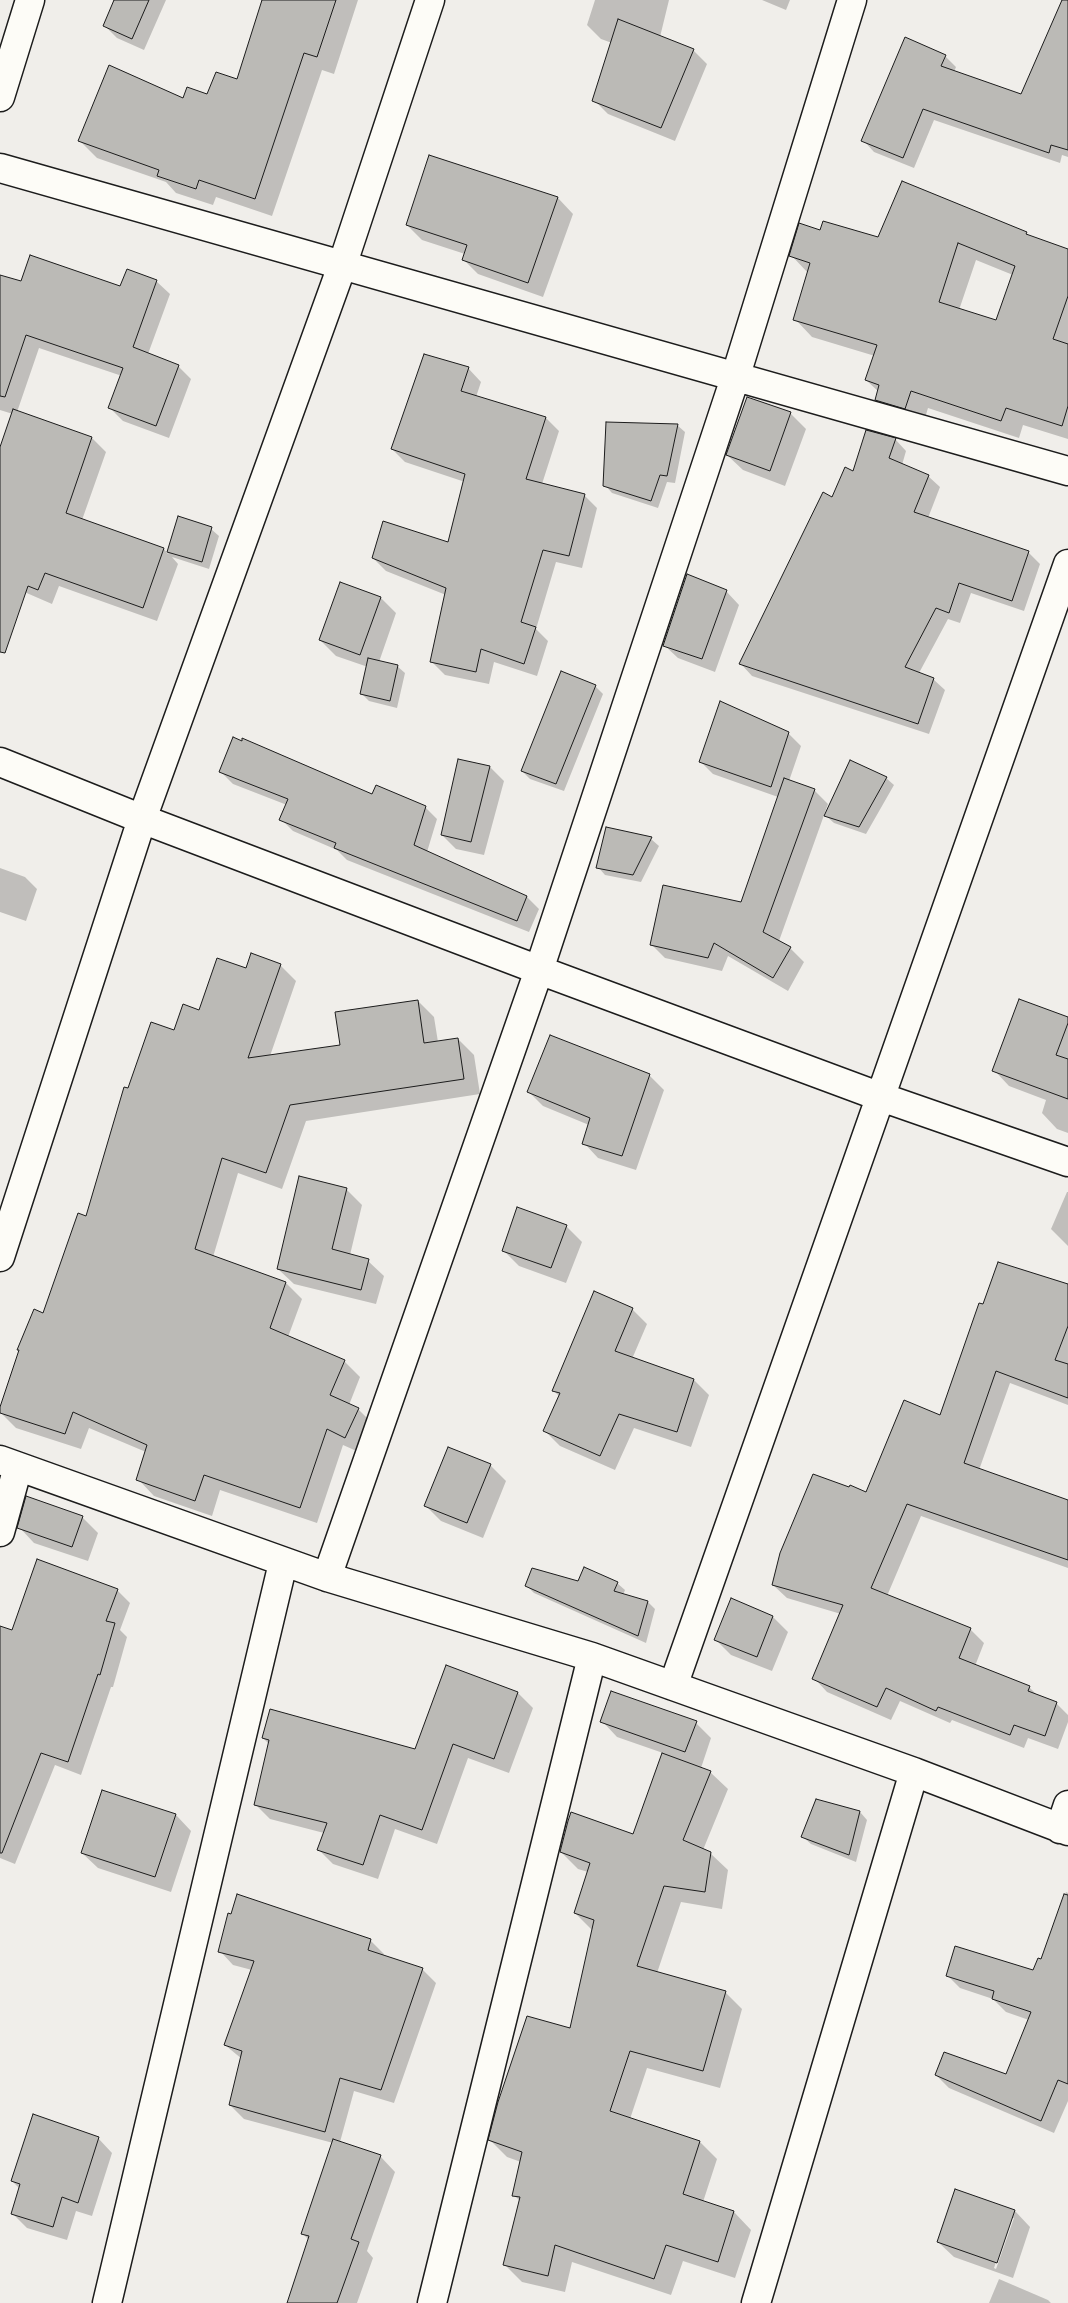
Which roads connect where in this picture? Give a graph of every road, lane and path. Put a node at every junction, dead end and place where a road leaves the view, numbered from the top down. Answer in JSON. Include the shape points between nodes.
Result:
{"nodes":[{"id":1,"x":30,"y":0,"type":"edge"},
{"id":2,"x":430,"y":0,"type":"edge"},
{"id":3,"x":852,"y":0,"type":"edge"},
{"id":4,"x":0,"y":97,"type":"edge"},
{"id":5,"x":0,"y":168,"type":"edge"},
{"id":6,"x":342,"y":266,"type":"junction"},
{"id":7,"x":736,"y":375,"type":"junction"},
{"id":8,"x":1068,"y":471,"type":"edge"},
{"id":9,"x":1068,"y":564,"type":"edge"},
{"id":10,"x":0,"y":762,"type":"edge"},
{"id":11,"x":142,"y":819,"type":"junction"},
{"id":12,"x":539,"y":970,"type":"junction"},
{"id":13,"x":881,"y":1097,"type":"junction"},
{"id":14,"x":1068,"y":1162,"type":"edge"},
{"id":15,"x":0,"y":1257,"type":"edge"},
{"id":16,"x":9,"y":1464,"type":"edge"},
{"id":17,"x":0,"y":1532,"type":"edge"},
{"id":18,"x":284,"y":1563,"type":"junction"},
{"id":19,"x":327,"y":1577,"type":"junction"},
{"id":20,"x":592,"y":1657,"type":"junction"},
{"id":21,"x":673,"y":1686,"type":"junction"},
{"id":22,"x":914,"y":1772,"type":"junction"},
{"id":23,"x":1065,"y":1822,"type":"edge"},
{"id":24,"x":107,"y":2303,"type":"edge"},
{"id":25,"x":432,"y":2303,"type":"edge"},
{"id":26,"x":756,"y":2303,"type":"edge"}],
"edges":[{"from":1,"to":4,"type":"street"},
{"from":2,"to":6,"type":"street"},
{"from":3,"to":7,"type":"street"},
{"from":5,"to":6,"type":"street"},
{"from":6,"to":7,"type":"street"},
{"from":6,"to":11,"type":"street"},
{"from":7,"to":8,"type":"street"},
{"from":7,"to":12,"type":"street"},
{"from":9,"to":13,"type":"street"},
{"from":10,"to":11,"type":"street"},
{"from":11,"to":12,"type":"street"},
{"from":11,"to":15,"type":"street"},
{"from":12,"to":13,"type":"street"},
{"from":12,"to":19,"type":"street"},
{"from":13,"to":14,"type":"street"},
{"from":13,"to":21,"type":"street"},
{"from":16,"to":17,"type":"street"},
{"from":16,"to":18,"type":"street"},
{"from":18,"to":19,"type":"street"},
{"from":18,"to":24,"type":"street"},
{"from":19,"to":20,"type":"street"},
{"from":20,"to":21,"type":"street"},
{"from":20,"to":25,"type":"street"},
{"from":21,"to":22,"type":"street"},
{"from":22,"to":23,"type":"street"},
{"from":22,"to":26,"type":"street"}]}
